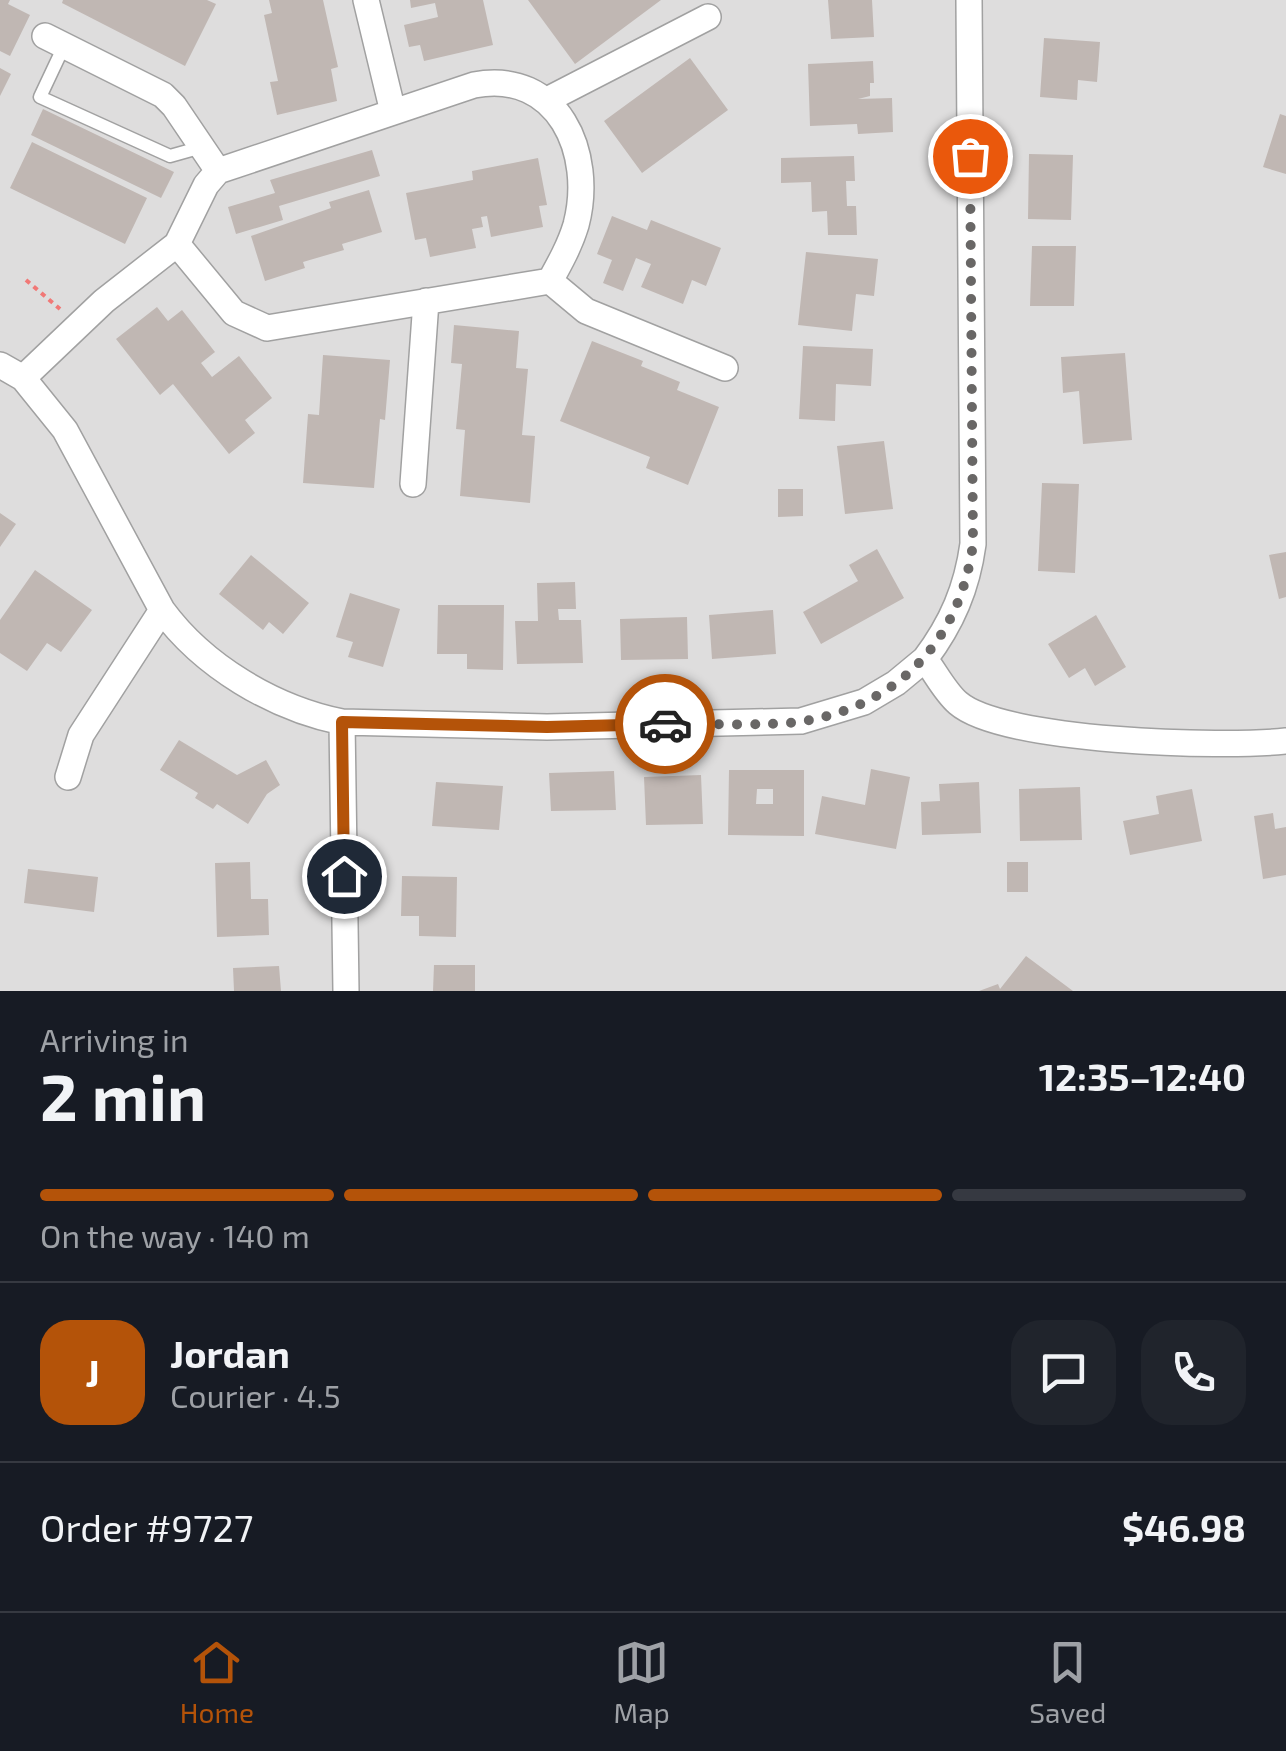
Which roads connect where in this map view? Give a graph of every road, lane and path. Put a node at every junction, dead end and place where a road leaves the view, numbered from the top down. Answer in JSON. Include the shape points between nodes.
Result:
{"nodes":[{"id":1,"x":366,"y":0,"type":"edge"},
{"id":2,"x":969,"y":0,"type":"edge"},
{"id":3,"x":708,"y":17,"type":"dead end"},
{"id":4,"x":54,"y":41,"type":"joint"},
{"id":5,"x":548,"y":100,"type":"junction"},
{"id":6,"x":393,"y":112,"type":"junction"},
{"id":7,"x":202,"y":147,"type":"junction"},
{"id":8,"x":218,"y":171,"type":"junction"},
{"id":9,"x":177,"y":244,"type":"junction"},
{"id":10,"x":26,"y":280,"type":"dead end"},
{"id":11,"x":550,"y":281,"type":"junction"},
{"id":12,"x":426,"y":302,"type":"junction"},
{"id":13,"x":79,"y":325,"type":"junction"},
{"id":14,"x":725,"y":368,"type":"dead end"},
{"id":15,"x":12,"y":372,"type":"edge"},
{"id":16,"x":412,"y":484,"type":"dead end"},
{"id":17,"x":162,"y":610,"type":"junction"},
{"id":18,"x":926,"y":659,"type":"junction"},
{"id":19,"x":342,"y":722,"type":"junction"},
{"id":20,"x":1286,"y":741,"type":"edge"},
{"id":21,"x":68,"y":778,"type":"dead end"},
{"id":22,"x":346,"y":991,"type":"edge"}],
"edges":[{"from":1,"to":6,"type":"street"},
{"from":2,"to":18,"type":"street","via":[[973,544],[962,596]]},
{"from":3,"to":5,"type":"street"},
{"from":4,"to":7,"type":"street","via":[[163,95]]},
{"from":4,"to":7,"type":"lane","via":[[40,97],[170,156]]},
{"from":5,"to":6,"type":"street","via":[[494,81]]},
{"from":5,"to":11,"type":"street","via":[[572,140],[580,189],[568,249]]},
{"from":6,"to":8,"type":"street"},
{"from":7,"to":8,"type":"street"},
{"from":8,"to":9,"type":"street"},
{"from":9,"to":12,"type":"street","via":[[234,313],[267,328]]},
{"from":9,"to":13,"type":"street"},
{"from":10,"to":13,"type":"path"},
{"from":11,"to":12,"type":"street"},
{"from":11,"to":14,"type":"street","via":[[586,311]]},
{"from":12,"to":16,"type":"street"},
{"from":13,"to":15,"type":"street"},
{"from":15,"to":17,"type":"street","via":[[65,430]]},
{"from":17,"to":19,"type":"street","via":[[211,660],[276,700]]},
{"from":17,"to":21,"type":"street","via":[[81,735]]},
{"from":18,"to":19,"type":"street","via":[[864,702],[802,721],[547,727]]},
{"from":18,"to":20,"type":"street","via":[[958,703],[1008,724],[1082,737]]},
{"from":19,"to":22,"type":"street"}]}
